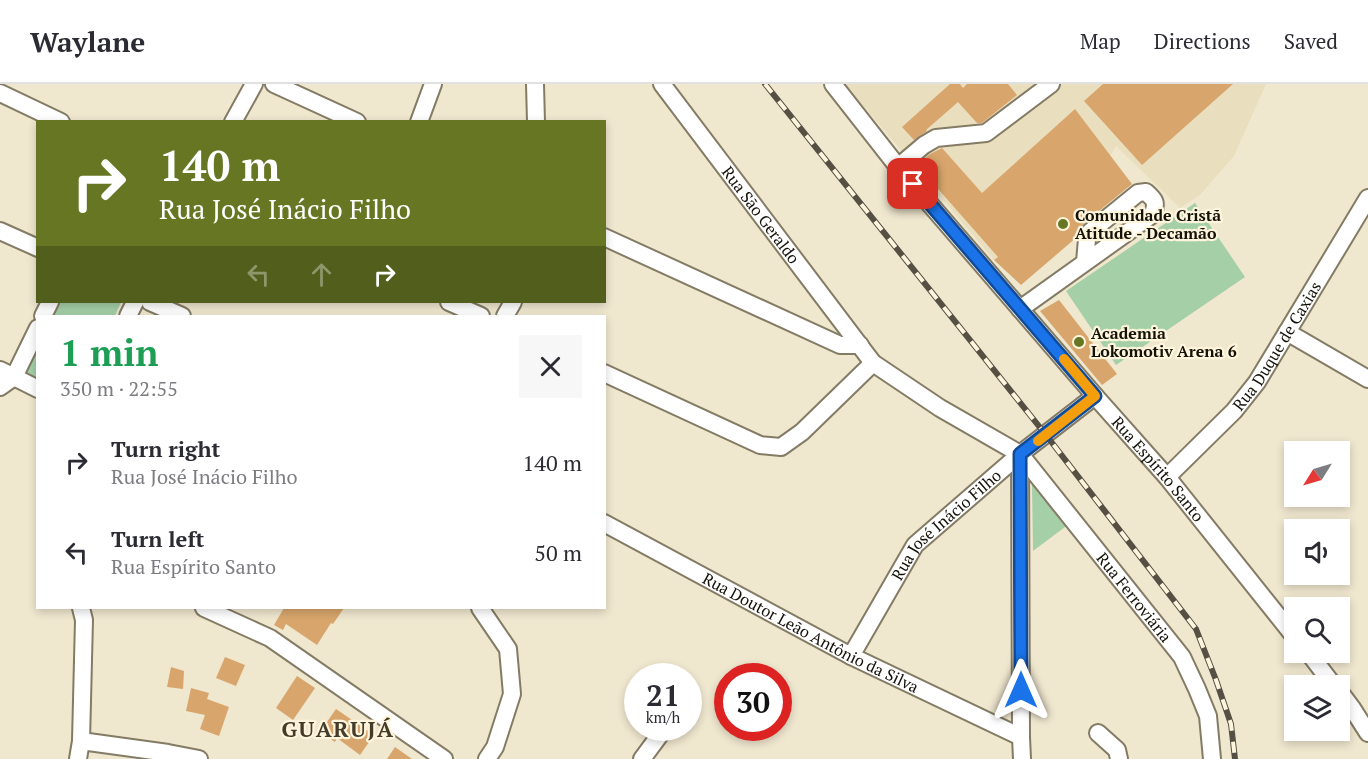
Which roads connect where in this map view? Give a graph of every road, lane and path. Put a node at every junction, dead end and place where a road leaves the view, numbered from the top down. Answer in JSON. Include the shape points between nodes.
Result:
{"nodes":[{"id":1,"x":254,"y":84,"type":"edge"},
{"id":2,"x":274,"y":84,"type":"edge"},
{"id":3,"x":432,"y":84,"type":"edge"},
{"id":4,"x":535,"y":84,"type":"edge"},
{"id":5,"x":662,"y":84,"type":"edge"},
{"id":6,"x":833,"y":84,"type":"edge"},
{"id":7,"x":1051,"y":84,"type":"edge"},
{"id":8,"x":0,"y":93,"type":"edge"},
{"id":9,"x":57,"y":120,"type":"edge"},
{"id":10,"x":234,"y":120,"type":"edge"},
{"id":11,"x":353,"y":120,"type":"edge"},
{"id":12,"x":420,"y":120,"type":"edge"},
{"id":13,"x":536,"y":120,"type":"edge"},
{"id":14,"x":898,"y":167,"type":"junction"},
{"id":15,"x":1368,"y":198,"type":"edge"},
{"id":16,"x":0,"y":231,"type":"edge"},
{"id":17,"x":606,"y":238,"type":"edge"},
{"id":18,"x":36,"y":247,"type":"edge"},
{"id":19,"x":1085,"y":262,"type":"junction"},
{"id":20,"x":152,"y":303,"type":"edge"},
{"id":21,"x":451,"y":303,"type":"edge"},
{"id":22,"x":1020,"y":309,"type":"junction"},
{"id":23,"x":180,"y":315,"type":"edge"},
{"id":24,"x":479,"y":315,"type":"edge"},
{"id":25,"x":36,"y":331,"type":"edge"},
{"id":26,"x":1287,"y":332,"type":"junction"},
{"id":27,"x":860,"y":345,"type":"junction"},
{"id":28,"x":873,"y":363,"type":"junction"},
{"id":29,"x":606,"y":374,"type":"edge"},
{"id":30,"x":5,"y":378,"type":"edge"},
{"id":31,"x":1368,"y":379,"type":"edge"},
{"id":32,"x":36,"y":388,"type":"edge"},
{"id":33,"x":1095,"y":396,"type":"junction"},
{"id":34,"x":1020,"y":454,"type":"junction"},
{"id":35,"x":1167,"y":477,"type":"junction"},
{"id":36,"x":606,"y":524,"type":"edge"},
{"id":37,"x":81,"y":609,"type":"edge"},
{"id":38,"x":206,"y":609,"type":"edge"},
{"id":39,"x":481,"y":609,"type":"edge"},
{"id":40,"x":1284,"y":623,"type":"edge"},
{"id":41,"x":851,"y":656,"type":"junction"},
{"id":42,"x":1316,"y":663,"type":"edge"},
{"id":43,"x":1326,"y":675,"type":"edge"},
{"id":44,"x":1350,"y":705,"type":"edge"},
{"id":45,"x":1098,"y":733,"type":"dead end"},
{"id":46,"x":1368,"y":734,"type":"edge"},
{"id":47,"x":1021,"y":737,"type":"junction"},
{"id":48,"x":81,"y":741,"type":"junction"},
{"id":49,"x":655,"y":741,"type":"edge"},
{"id":50,"x":78,"y":759,"type":"edge"},
{"id":51,"x":199,"y":759,"type":"edge"},
{"id":52,"x":444,"y":759,"type":"edge"},
{"id":53,"x":487,"y":759,"type":"edge"},
{"id":54,"x":642,"y":759,"type":"edge"},
{"id":55,"x":1022,"y":759,"type":"edge"},
{"id":56,"x":1119,"y":759,"type":"edge"},
{"id":57,"x":1212,"y":759,"type":"edge"}],
"edges":[{"from":1,"to":10,"type":"street"},
{"from":2,"to":11,"type":"street"},
{"from":3,"to":12,"type":"street"},
{"from":4,"to":13,"type":"street"},
{"from":5,"to":27,"type":"street","name":"Rua São Geraldo"},
{"from":6,"to":14,"type":"street","name":"Rua Espírito Santo"},
{"from":7,"to":14,"type":"street","via":[[986,133],[936,138]]},
{"from":8,"to":9,"type":"street"},
{"from":14,"to":22,"type":"street","name":"Rua Espírito Santo"},
{"from":15,"to":26,"type":"street","name":"Rua Duque de Caxias"},
{"from":16,"to":18,"type":"street"},
{"from":17,"to":27,"type":"street","via":[[840,345]]},
{"from":19,"to":19,"type":"street","via":[[1153,214],[1156,206],[1146,192],[1138,194],[1090,232]]},
{"from":19,"to":22,"type":"street"},
{"from":20,"to":23,"type":"street"},
{"from":21,"to":24,"type":"street"},
{"from":22,"to":33,"type":"street","name":"Rua Espírito Santo"},
{"from":25,"to":30,"type":"street"},
{"from":26,"to":31,"type":"street"},
{"from":26,"to":35,"type":"street","name":"Rua Duque de Caxias","via":[[1234,411]]},
{"from":27,"to":28,"type":"street","name":"Rua São Geraldo"},
{"from":28,"to":29,"type":"street","via":[[802,432],[781,447],[760,445]]},
{"from":28,"to":34,"type":"street"},
{"from":30,"to":32,"type":"street"},
{"from":33,"to":34,"type":"street","name":"Rua José Inácio Filho"},
{"from":33,"to":35,"type":"street","name":"Rua Espírito Santo"},
{"from":34,"to":41,"type":"street","name":"Rua José Inácio Filho","via":[[915,545]]},
{"from":34,"to":47,"type":"street"},
{"from":34,"to":57,"type":"street","name":"Rua Ferroviária","via":[[1182,657],[1208,716]]},
{"from":35,"to":40,"type":"street","name":"Rua Espírito Santo"},
{"from":36,"to":41,"type":"street","name":"Rua Doutor Leão Antônio da Silva"},
{"from":37,"to":48,"type":"street"},
{"from":38,"to":52,"type":"street","via":[[270,638]]},
{"from":39,"to":53,"type":"street","via":[[508,649],[512,694],[495,747]]},
{"from":41,"to":47,"type":"street","name":"Rua Doutor Leão Antônio da Silva"},
{"from":42,"to":43,"type":"street"},
{"from":44,"to":46,"type":"street"},
{"from":45,"to":56,"type":"street","via":[[1117,750]]},
{"from":47,"to":55,"type":"street"},
{"from":48,"to":50,"type":"street"},
{"from":48,"to":51,"type":"street"},
{"from":49,"to":54,"type":"street"}]}
